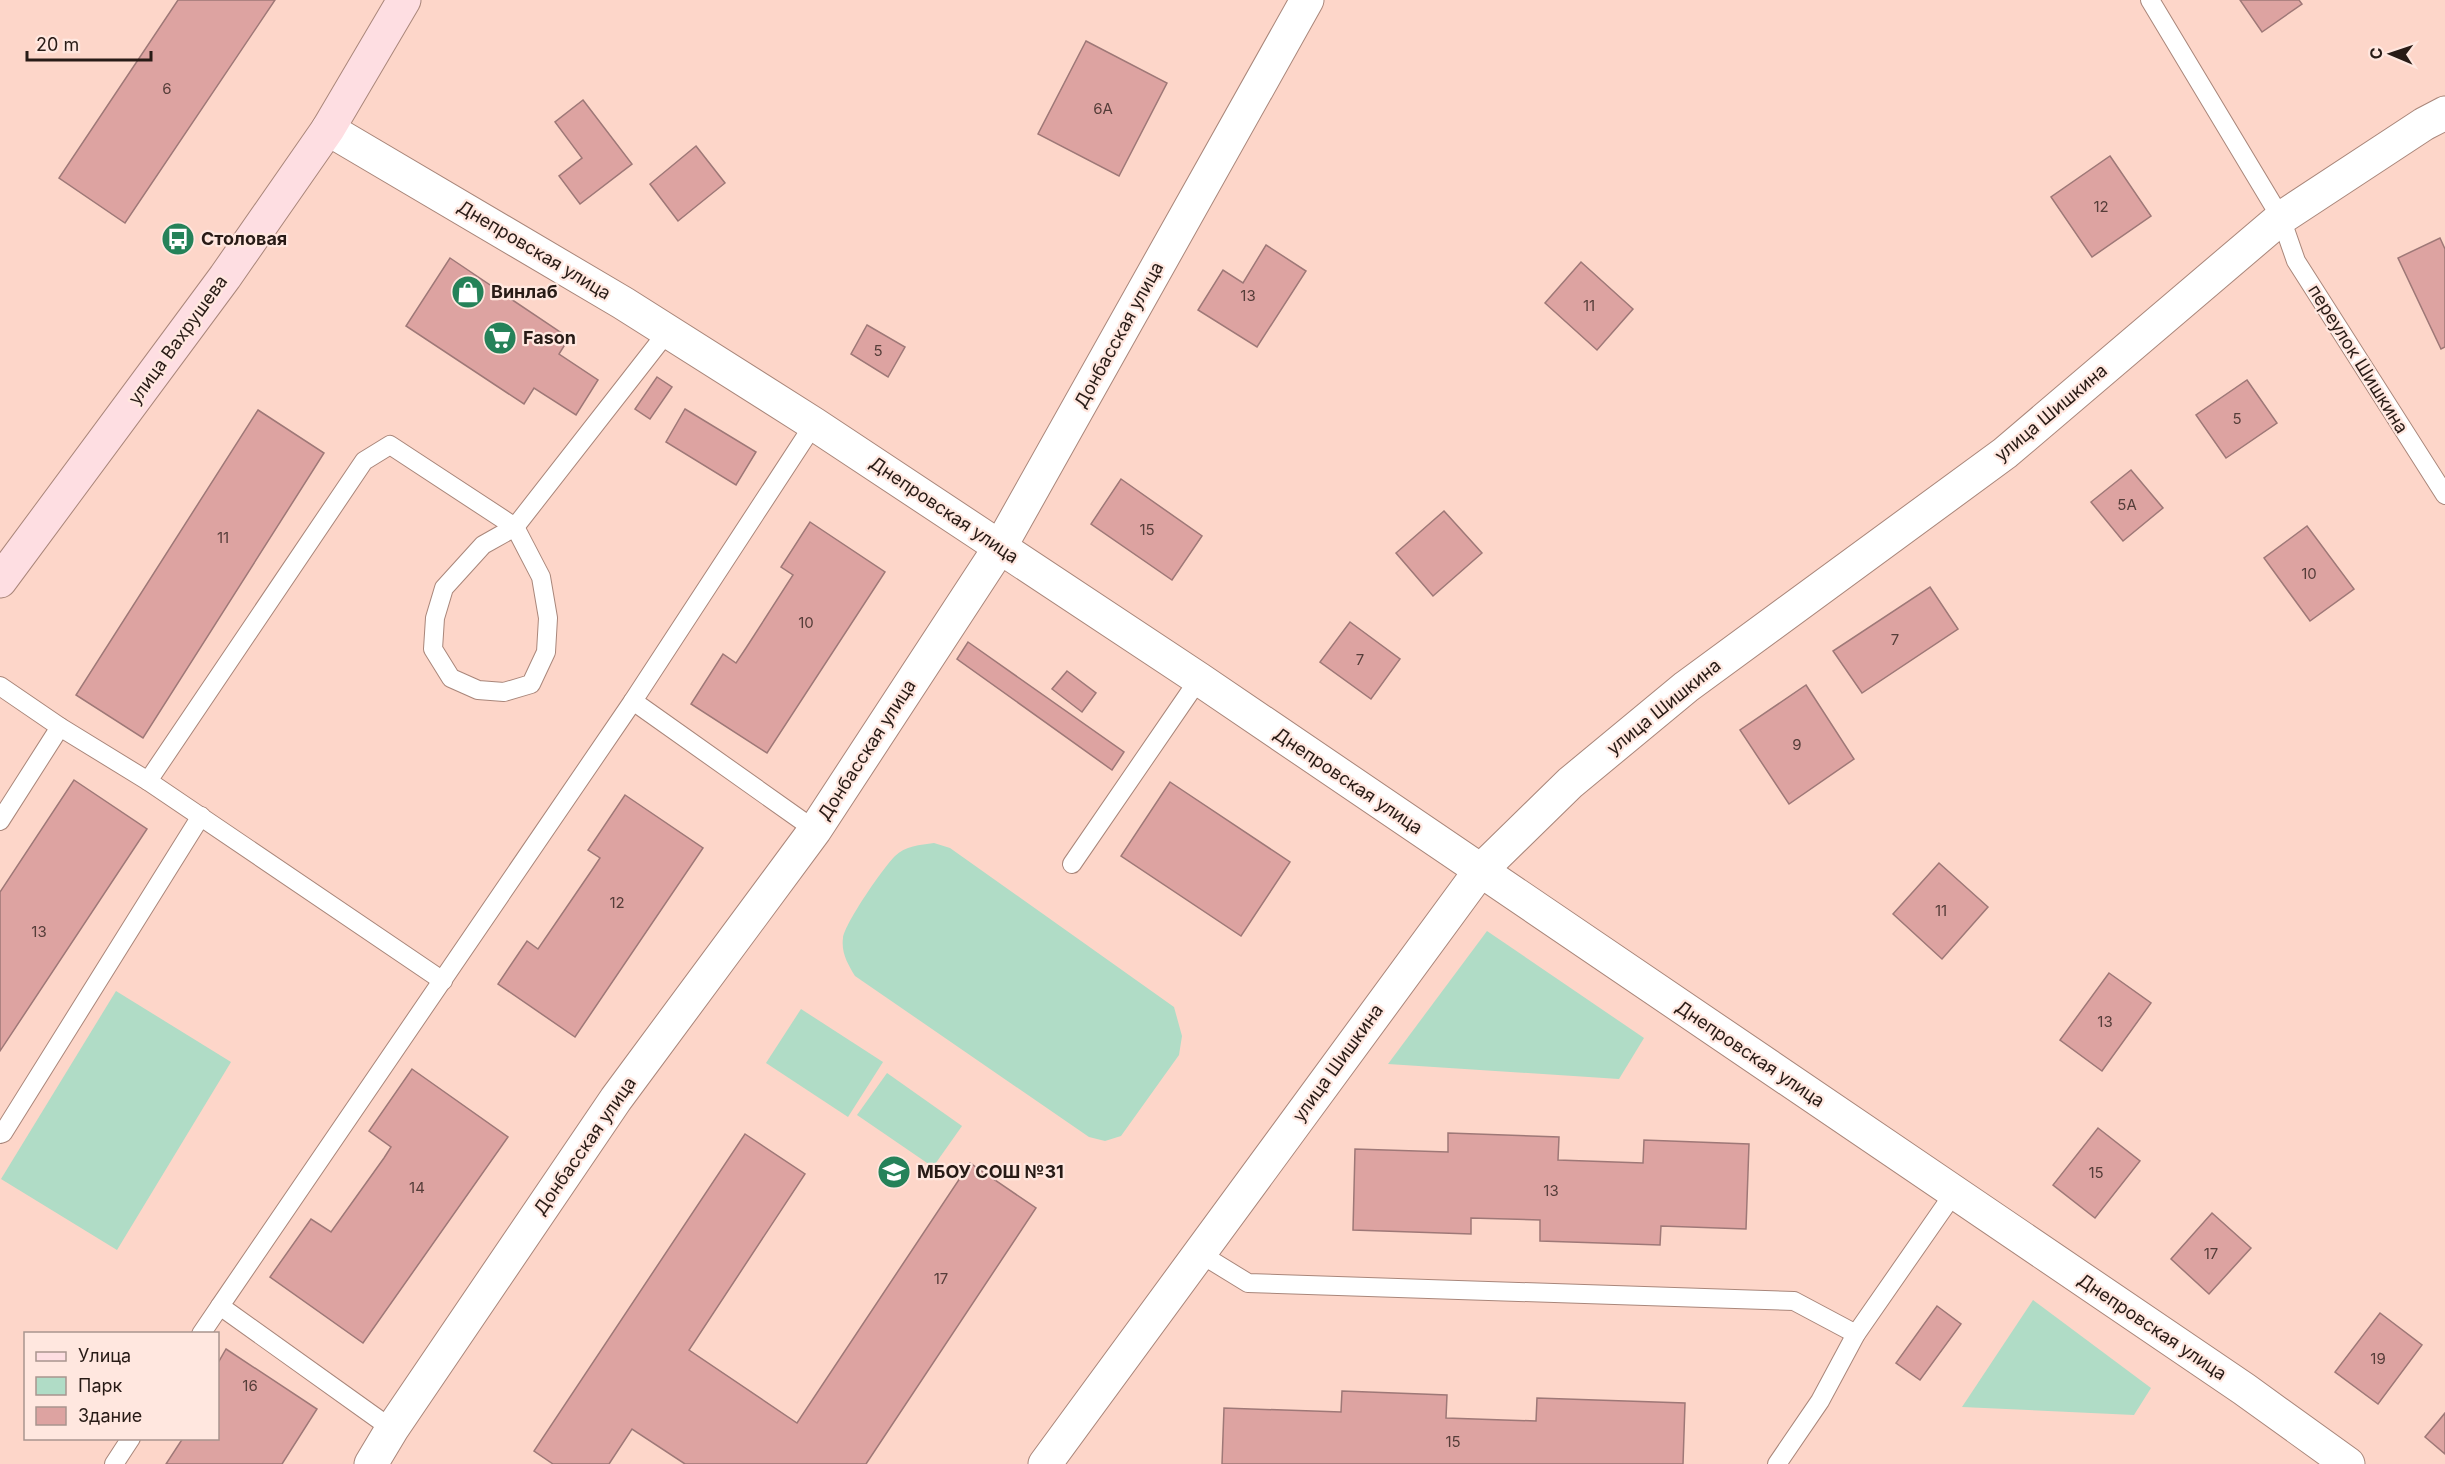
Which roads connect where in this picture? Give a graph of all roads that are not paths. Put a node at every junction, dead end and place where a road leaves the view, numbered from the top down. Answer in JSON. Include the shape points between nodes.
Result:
{"nodes":[{"id":1,"x":404,"y":0,"type":"edge"},
{"id":2,"x":1307,"y":0,"type":"edge"},
{"id":3,"x":2150,"y":0,"type":"edge"},
{"id":4,"x":2445,"y":112,"type":"edge"},
{"id":5,"x":328,"y":129,"type":"junction"},
{"id":6,"x":2281,"y":218,"type":"junction"},
{"id":7,"x":668,"y":331,"type":"junction"},
{"id":8,"x":814,"y":424,"type":"junction"},
{"id":9,"x":2445,"y":495,"type":"edge"},
{"id":10,"x":515,"y":527,"type":"junction"},
{"id":11,"x":1000,"y":547,"type":"junction"},
{"id":12,"x":0,"y":581,"type":"edge"},
{"id":13,"x":1199,"y":679,"type":"junction"},
{"id":14,"x":0,"y":686,"type":"edge"},
{"id":15,"x":633,"y":701,"type":"junction"},
{"id":16,"x":60,"y":727,"type":"junction"},
{"id":17,"x":148,"y":780,"type":"junction"},
{"id":18,"x":201,"y":816,"type":"junction"},
{"id":19,"x":0,"y":821,"type":"edge"},
{"id":20,"x":814,"y":830,"type":"junction"},
{"id":21,"x":1072,"y":864,"type":"dead end"},
{"id":22,"x":1480,"y":871,"type":"junction"},
{"id":23,"x":442,"y":981,"type":"junction"},
{"id":24,"x":0,"y":1134,"type":"edge"},
{"id":25,"x":1954,"y":1193,"type":"junction"},
{"id":26,"x":1199,"y":1253,"type":"junction"},
{"id":27,"x":220,"y":1306,"type":"junction"},
{"id":28,"x":202,"y":1332,"type":"edge"},
{"id":29,"x":1856,"y":1334,"type":"junction"},
{"id":30,"x":392,"y":1429,"type":"junction"},
{"id":31,"x":130,"y":1440,"type":"edge"},
{"id":32,"x":114,"y":1464,"type":"edge"},
{"id":33,"x":371,"y":1464,"type":"edge"},
{"id":34,"x":1045,"y":1464,"type":"edge"},
{"id":35,"x":1777,"y":1464,"type":"edge"},
{"id":36,"x":2348,"y":1464,"type":"edge"}],
"edges":[{"from":1,"to":5,"type":"main road","name":"улица Вахрушева"},
{"from":2,"to":11,"type":"street","name":"Донбасская улица"},
{"from":3,"to":6,"type":"lane","name":"переулок Шишкина"},
{"from":4,"to":6,"type":"street","name":"улица Шишкина"},
{"from":5,"to":7,"type":"street","name":"Днепровская улица"},
{"from":5,"to":12,"type":"main road","name":"улица Вахрушева","via":[[225,277]]},
{"from":6,"to":9,"type":"lane","name":"переулок Шишкина","via":[[2296,261]]},
{"from":6,"to":22,"type":"street","name":"улица Шишкина","via":[[2006,453],[1686,687],[1570,783]]},
{"from":7,"to":8,"type":"street","name":"Днепровская улица"},
{"from":7,"to":10,"type":"lane"},
{"from":8,"to":11,"type":"street","name":"Днепровская улица"},
{"from":8,"to":15,"type":"lane"},
{"from":10,"to":10,"type":"lane","via":[[541,577],[548,618],[546,652],[531,684],[504,692],[478,690],[451,678],[433,649],[435,618],[444,588],[483,545]]},
{"from":10,"to":17,"type":"lane","via":[[390,445],[364,461]]},
{"from":11,"to":13,"type":"street","name":"Днепровская улица"},
{"from":11,"to":20,"type":"street","name":"Донбасская улица"},
{"from":13,"to":21,"type":"lane"},
{"from":13,"to":22,"type":"street","name":"Днепровская улица"},
{"from":14,"to":16,"type":"lane"},
{"from":15,"to":20,"type":"lane"},
{"from":15,"to":23,"type":"lane"},
{"from":16,"to":17,"type":"lane"},
{"from":16,"to":19,"type":"lane"},
{"from":17,"to":18,"type":"lane"},
{"from":18,"to":23,"type":"lane"},
{"from":18,"to":24,"type":"lane"},
{"from":20,"to":30,"type":"street","name":"Донбасская улица","via":[[616,1099]]},
{"from":22,"to":25,"type":"street","name":"Днепровская улица"},
{"from":22,"to":26,"type":"street","name":"улица Шишкина"},
{"from":23,"to":27,"type":"lane"},
{"from":25,"to":29,"type":"lane"},
{"from":25,"to":36,"type":"street","name":"Днепровская улица"},
{"from":26,"to":29,"type":"lane","via":[[1248,1283],[1794,1301]]},
{"from":26,"to":34,"type":"street","name":"улица Шишкина"},
{"from":27,"to":28,"type":"lane"},
{"from":27,"to":30,"type":"lane"},
{"from":29,"to":35,"type":"lane","via":[[1820,1401]]},
{"from":30,"to":33,"type":"street","name":"Донбасская улица"},
{"from":31,"to":32,"type":"lane"}]}
